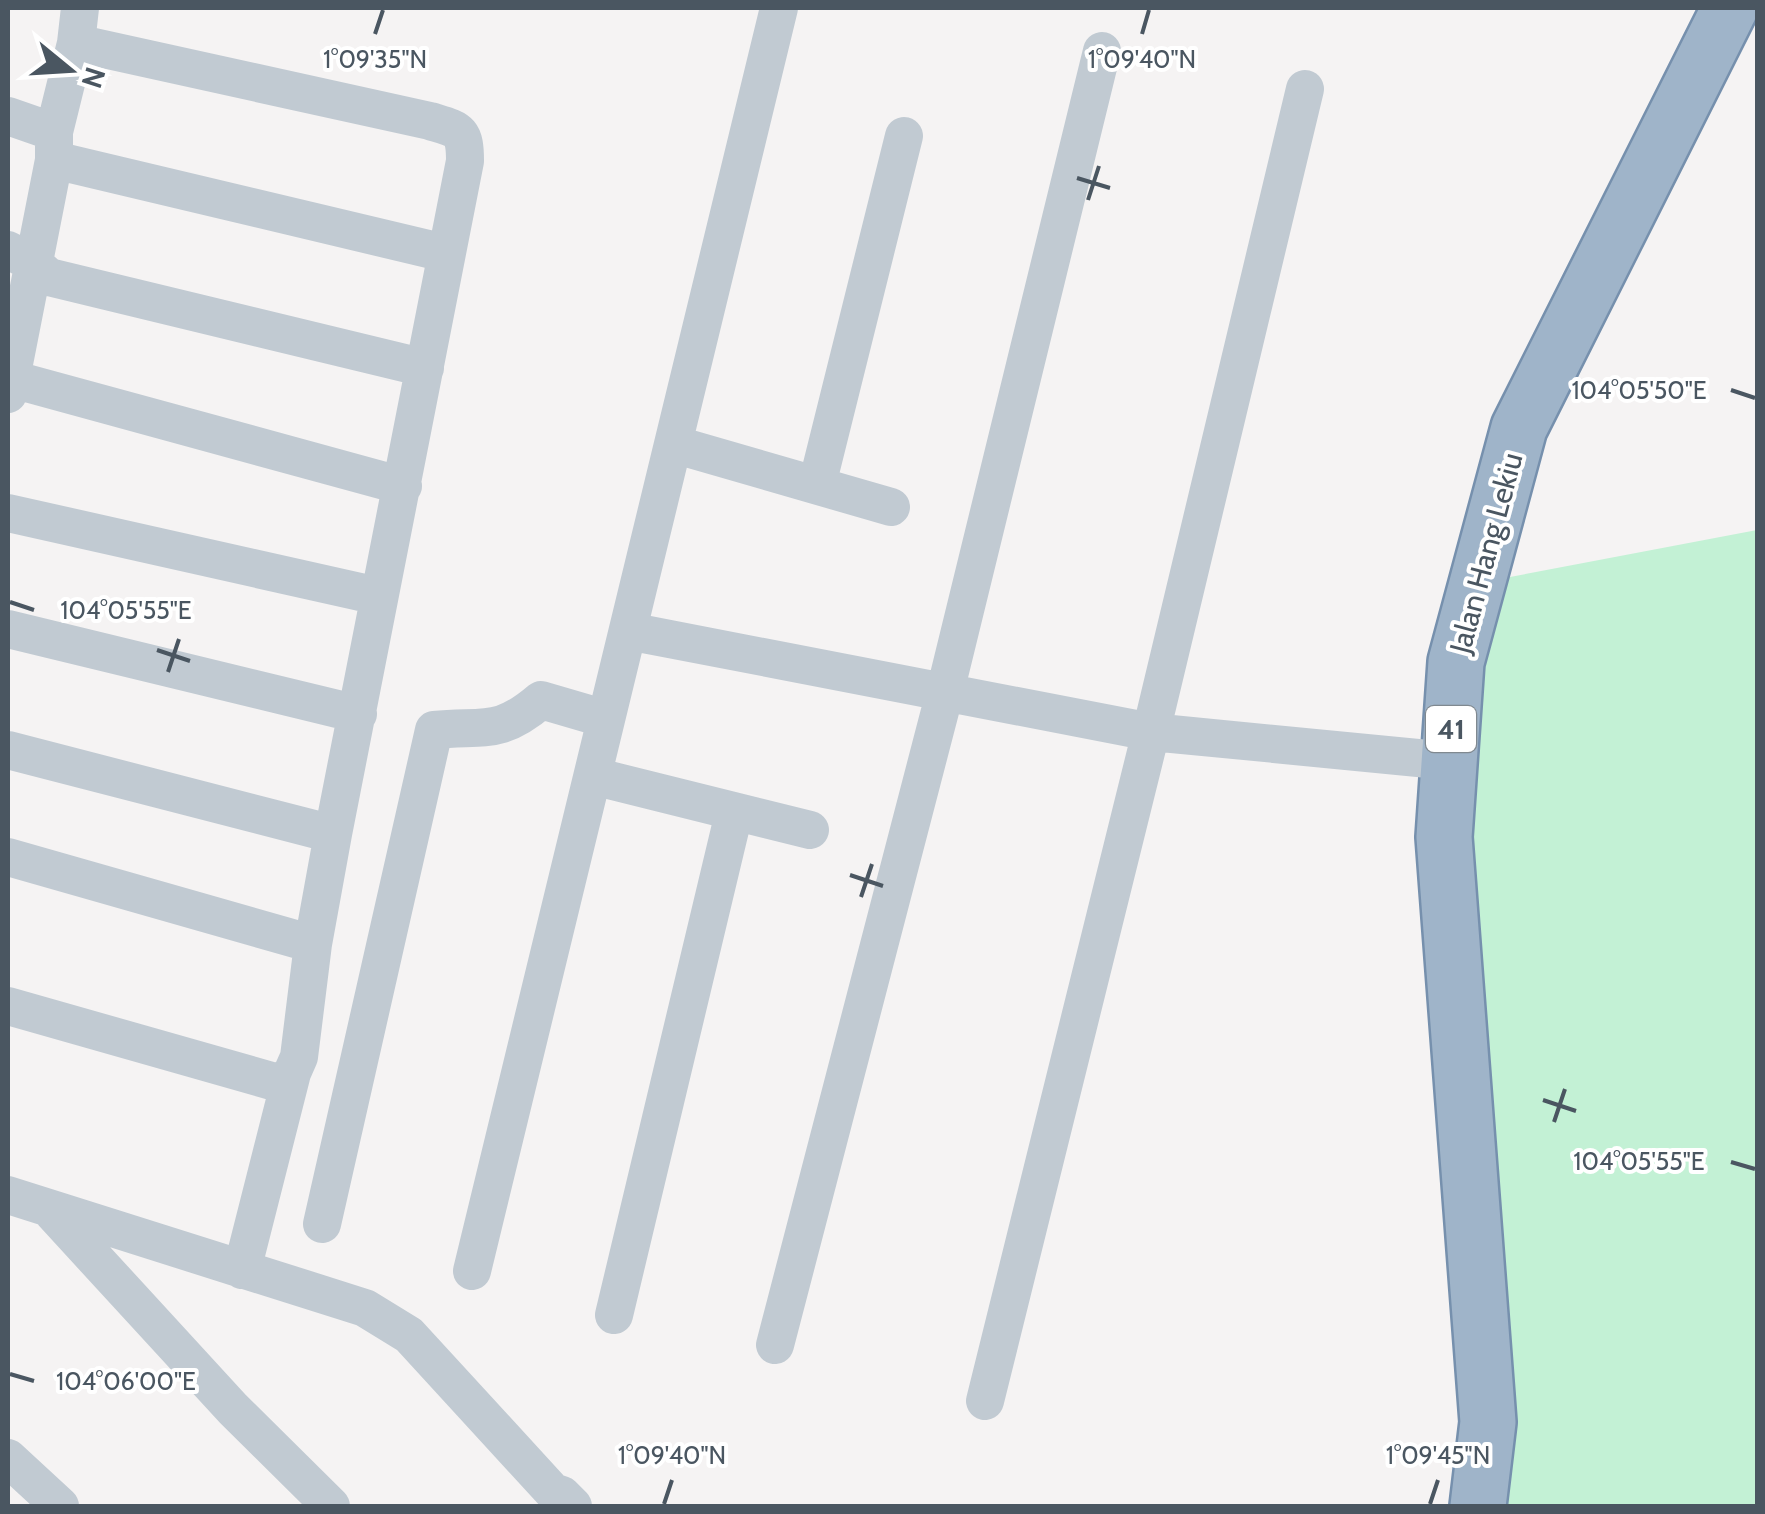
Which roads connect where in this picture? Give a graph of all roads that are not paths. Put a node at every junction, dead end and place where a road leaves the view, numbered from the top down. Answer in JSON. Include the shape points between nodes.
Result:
{"nodes":[{"id":1,"x":779,"y":8,"type":"edge"},
{"id":2,"x":1730,"y":8,"type":"edge"},
{"id":3,"x":71,"y":18,"type":"edge"},
{"id":4,"x":1102,"y":51,"type":"dead end"},
{"id":5,"x":1304,"y":89,"type":"dead end"},
{"id":6,"x":8,"y":116,"type":"edge"},
{"id":7,"x":904,"y":136,"type":"dead end"},
{"id":8,"x":54,"y":146,"type":"junction"},
{"id":9,"x":445,"y":253,"type":"junction"},
{"id":10,"x":20,"y":256,"type":"edge"},
{"id":11,"x":426,"y":368,"type":"junction"},
{"id":12,"x":8,"y":384,"type":"edge"},
{"id":13,"x":673,"y":444,"type":"junction"},
{"id":14,"x":817,"y":485,"type":"junction"},
{"id":15,"x":403,"y":486,"type":"junction"},
{"id":16,"x":892,"y":506,"type":"dead end"},
{"id":17,"x":8,"y":512,"type":"edge"},
{"id":18,"x":378,"y":596,"type":"junction"},
{"id":19,"x":8,"y":629,"type":"edge"},
{"id":20,"x":628,"y":631,"type":"junction"},
{"id":21,"x":945,"y":692,"type":"junction"},
{"id":22,"x":358,"y":714,"type":"junction"},
{"id":23,"x":606,"y":719,"type":"junction"},
{"id":24,"x":1152,"y":732,"type":"junction"},
{"id":25,"x":8,"y":750,"type":"edge"},
{"id":26,"x":1449,"y":761,"type":"junction"},
{"id":27,"x":593,"y":776,"type":"junction"},
{"id":28,"x":734,"y":813,"type":"junction"},
{"id":29,"x":810,"y":830,"type":"dead end"},
{"id":30,"x":333,"y":834,"type":"junction"},
{"id":31,"x":8,"y":857,"type":"edge"},
{"id":32,"x":313,"y":944,"type":"junction"},
{"id":33,"x":8,"y":1006,"type":"edge"},
{"id":34,"x":292,"y":1073,"type":"junction"},
{"id":35,"x":8,"y":1194,"type":"edge"},
{"id":36,"x":52,"y":1211,"type":"junction"},
{"id":37,"x":322,"y":1224,"type":"dead end"},
{"id":38,"x":242,"y":1270,"type":"junction"},
{"id":39,"x":472,"y":1271,"type":"dead end"},
{"id":40,"x":614,"y":1315,"type":"dead end"},
{"id":41,"x":775,"y":1345,"type":"dead end"},
{"id":42,"x":985,"y":1400,"type":"dead end"},
{"id":43,"x":8,"y":1458,"type":"edge"},
{"id":44,"x":548,"y":1502,"type":"edge"},
{"id":45,"x":60,"y":1506,"type":"edge"},
{"id":46,"x":331,"y":1506,"type":"edge"},
{"id":47,"x":1478,"y":1506,"type":"edge"}],
"edges":[{"from":1,"to":13,"type":"street"},
{"from":2,"to":26,"type":"highway","name":"Jalan Hang Lekiu","number":"41","via":[[1519,428],[1456,662]]},
{"from":3,"to":8,"type":"street"},
{"from":3,"to":9,"type":"street","via":[[458,130],[465,162]]},
{"from":4,"to":21,"type":"street"},
{"from":5,"to":24,"type":"street"},
{"from":6,"to":8,"type":"street"},
{"from":7,"to":14,"type":"street"},
{"from":8,"to":9,"type":"street"},
{"from":8,"to":10,"type":"street"},
{"from":9,"to":11,"type":"street"},
{"from":10,"to":11,"type":"street","via":[[49,277]]},
{"from":10,"to":12,"type":"street"},
{"from":11,"to":15,"type":"street"},
{"from":12,"to":15,"type":"street"},
{"from":13,"to":14,"type":"street"},
{"from":13,"to":20,"type":"street"},
{"from":14,"to":16,"type":"street"},
{"from":15,"to":18,"type":"street"},
{"from":17,"to":18,"type":"street"},
{"from":18,"to":22,"type":"street"},
{"from":19,"to":22,"type":"street"},
{"from":20,"to":21,"type":"street"},
{"from":20,"to":23,"type":"street"},
{"from":21,"to":24,"type":"street"},
{"from":21,"to":41,"type":"street"},
{"from":22,"to":30,"type":"street"},
{"from":23,"to":27,"type":"street"},
{"from":23,"to":37,"type":"street","via":[[541,700],[518,720],[487,730],[434,730]]},
{"from":24,"to":26,"type":"street"},
{"from":24,"to":42,"type":"street"},
{"from":25,"to":30,"type":"street"},
{"from":26,"to":47,"type":"highway","name":"Jalan Hang Lekiu","number":"41","via":[[1444,837],[1488,1422]]},
{"from":27,"to":28,"type":"street"},
{"from":27,"to":39,"type":"street"},
{"from":28,"to":29,"type":"street"},
{"from":28,"to":40,"type":"street"},
{"from":30,"to":32,"type":"street"},
{"from":31,"to":32,"type":"street"},
{"from":32,"to":34,"type":"street","via":[[300,1057]]},
{"from":33,"to":34,"type":"street","via":[[275,1082]]},
{"from":34,"to":38,"type":"street"},
{"from":35,"to":36,"type":"street"},
{"from":36,"to":38,"type":"street"},
{"from":36,"to":46,"type":"street"},
{"from":38,"to":44,"type":"street","via":[[392,1322]]},
{"from":43,"to":45,"type":"street"}]}
